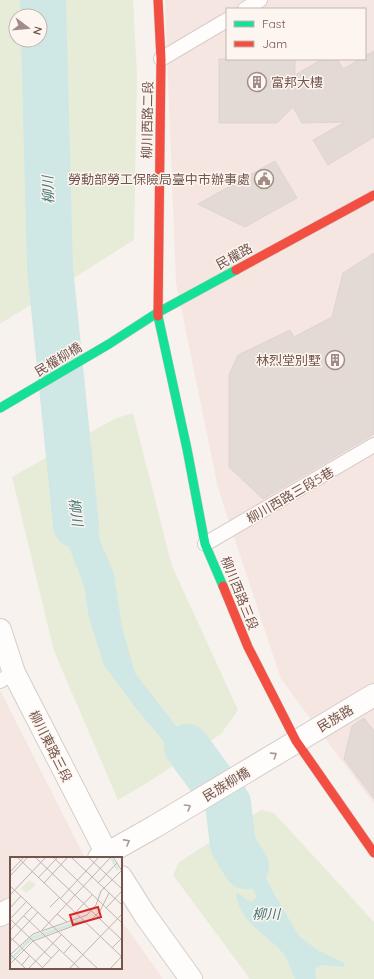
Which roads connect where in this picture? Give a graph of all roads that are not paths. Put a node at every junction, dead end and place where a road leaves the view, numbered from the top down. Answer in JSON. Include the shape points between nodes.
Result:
{"nodes":[{"id":1,"x":158,"y":0,"type":"edge"},
{"id":2,"x":260,"y":0,"type":"edge"},
{"id":3,"x":247,"y":8,"type":"edge"},
{"id":4,"x":226,"y":21,"type":"edge"},
{"id":5,"x":161,"y":59,"type":"junction"},
{"id":6,"x":374,"y":195,"type":"edge"},
{"id":7,"x":157,"y":313,"type":"junction"},
{"id":8,"x":109,"y":344,"type":"joint"},
{"id":9,"x":0,"y":408,"type":"edge"},
{"id":10,"x":374,"y":445,"type":"edge"},
{"id":11,"x":205,"y":544,"type":"junction"},
{"id":12,"x":0,"y":630,"type":"edge"},
{"id":13,"x":7,"y":677,"type":"edge"},
{"id":14,"x":374,"y":694,"type":"edge"},
{"id":15,"x":296,"y":740,"type":"junction"},
{"id":16,"x":374,"y":853,"type":"edge"},
{"id":17,"x":105,"y":857,"type":"edge"},
{"id":18,"x":122,"y":879,"type":"edge"},
{"id":19,"x":10,"y":910,"type":"edge"},
{"id":20,"x":0,"y":915,"type":"edge"},
{"id":21,"x":191,"y":979,"type":"edge"}],
"edges":[{"from":1,"to":5,"type":"street","name":"柳川西路二段"},
{"from":2,"to":3,"type":"lane"},
{"from":4,"to":5,"type":"lane"},
{"from":5,"to":7,"type":"street","name":"柳川西路二段"},
{"from":6,"to":7,"type":"street","name":"民權路"},
{"from":7,"to":8,"type":"street","name":"民權路"},
{"from":7,"to":11,"type":"street","name":"柳川西路三段","via":[[188,449]]},
{"from":8,"to":9,"type":"street","name":"民權柳橋"},
{"from":10,"to":11,"type":"lane","name":"柳川西路三段5巷"},
{"from":11,"to":15,"type":"street","name":"柳川西路三段","via":[[248,647]]},
{"from":12,"to":13,"type":"street","name":"柳川東路三段"},
{"from":13,"to":17,"type":"street","name":"柳川東路三段"},
{"from":14,"to":15,"type":"street","name":"民族路"},
{"from":15,"to":16,"type":"street","name":"柳川西路三段"},
{"from":17,"to":15,"type":"street","name":"民族柳橋","one_way":true},
{"from":18,"to":21,"type":"street"},
{"from":19,"to":20,"type":"street"}]}
